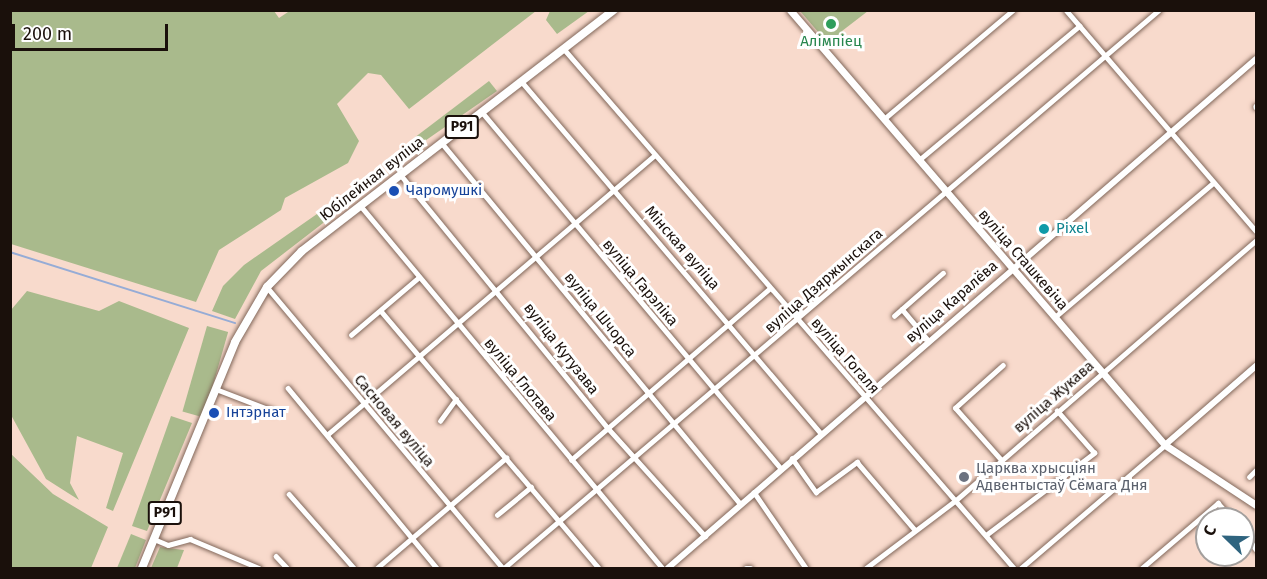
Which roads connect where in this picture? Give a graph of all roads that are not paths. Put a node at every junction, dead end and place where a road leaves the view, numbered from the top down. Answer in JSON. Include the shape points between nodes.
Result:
{"nodes":[{"id":1,"x":614,"y":10,"type":"edge"},
{"id":2,"x":790,"y":10,"type":"edge"},
{"id":3,"x":1013,"y":10,"type":"edge"},
{"id":4,"x":1066,"y":10,"type":"edge"},
{"id":5,"x":1159,"y":10,"type":"edge"},
{"id":6,"x":1079,"y":26,"type":"junction"},
{"id":7,"x":564,"y":49,"type":"junction"},
{"id":8,"x":1106,"y":56,"type":"junction"},
{"id":9,"x":1257,"y":59,"type":"edge"},
{"id":10,"x":522,"y":82,"type":"junction"},
{"id":11,"x":482,"y":112,"type":"junction"},
{"id":12,"x":884,"y":119,"type":"junction"},
{"id":13,"x":1171,"y":131,"type":"junction"},
{"id":14,"x":441,"y":142,"type":"junction"},
{"id":15,"x":654,"y":156,"type":"junction"},
{"id":16,"x":919,"y":160,"type":"junction"},
{"id":17,"x":400,"y":174,"type":"junction"},
{"id":18,"x":1213,"y":183,"type":"junction"},
{"id":19,"x":615,"y":188,"type":"junction"},
{"id":20,"x":946,"y":192,"type":"junction"},
{"id":21,"x":360,"y":205,"type":"junction"},
{"id":22,"x":575,"y":223,"type":"junction"},
{"id":23,"x":1257,"y":231,"type":"edge"},
{"id":24,"x":1257,"y":240,"type":"edge"},
{"id":25,"x":537,"y":256,"type":"junction"},
{"id":26,"x":1011,"y":267,"type":"junction"},
{"id":27,"x":943,"y":273,"type":"dead end"},
{"id":28,"x":418,"y":278,"type":"junction"},
{"id":29,"x":267,"y":287,"type":"junction"},
{"id":30,"x":770,"y":289,"type":"junction"},
{"id":31,"x":500,"y":291,"type":"junction"},
{"id":32,"x":902,"y":309,"type":"junction"},
{"id":33,"x":381,"y":311,"type":"junction"},
{"id":34,"x":894,"y":316,"type":"dead end"},
{"id":35,"x":1055,"y":317,"type":"junction"},
{"id":36,"x":798,"y":320,"type":"junction"},
{"id":37,"x":731,"y":322,"type":"junction"},
{"id":38,"x":459,"y":325,"type":"junction"},
{"id":39,"x":351,"y":335,"type":"dead end"},
{"id":40,"x":928,"y":340,"type":"junction"},
{"id":41,"x":756,"y":356,"type":"junction"},
{"id":42,"x":423,"y":358,"type":"junction"},
{"id":43,"x":688,"y":359,"type":"junction"},
{"id":44,"x":1003,"y":365,"type":"dead end"},
{"id":45,"x":1257,"y":366,"type":"edge"},
{"id":46,"x":1102,"y":371,"type":"junction"},
{"id":47,"x":288,"y":388,"type":"dead end"},
{"id":48,"x":216,"y":389,"type":"junction"},
{"id":49,"x":716,"y":392,"type":"junction"},
{"id":50,"x":648,"y":393,"type":"junction"},
{"id":51,"x":864,"y":397,"type":"junction"},
{"id":52,"x":456,"y":399,"type":"junction"},
{"id":53,"x":365,"y":405,"type":"junction"},
{"id":54,"x":273,"y":411,"type":"dead end"},
{"id":55,"x":1057,"y":411,"type":"junction"},
{"id":56,"x":440,"y":421,"type":"dead end"},
{"id":57,"x":676,"y":425,"type":"junction"},
{"id":58,"x":608,"y":428,"type":"junction"},
{"id":59,"x":821,"y":433,"type":"junction"},
{"id":60,"x":327,"y":435,"type":"junction"},
{"id":61,"x":1165,"y":445,"type":"junction"},
{"id":62,"x":506,"y":458,"type":"junction"},
{"id":63,"x":792,"y":458,"type":"junction"},
{"id":64,"x":635,"y":459,"type":"junction"},
{"id":65,"x":571,"y":460,"type":"junction"},
{"id":66,"x":1001,"y":460,"type":"junction"},
{"id":67,"x":781,"y":468,"type":"junction"},
{"id":68,"x":1257,"y":470,"type":"edge"},
{"id":69,"x":1249,"y":477,"type":"dead end"},
{"id":70,"x":531,"y":487,"type":"junction"},
{"id":71,"x":598,"y":489,"type":"junction"},
{"id":72,"x":754,"y":492,"type":"junction"},
{"id":73,"x":289,"y":494,"type":"dead end"},
{"id":74,"x":955,"y":501,"type":"junction"},
{"id":75,"x":740,"y":504,"type":"junction"},
{"id":76,"x":1257,"y":505,"type":"edge"},
{"id":77,"x":451,"y":507,"type":"junction"},
{"id":78,"x":497,"y":515,"type":"dead end"},
{"id":79,"x":560,"y":521,"type":"junction"},
{"id":80,"x":1195,"y":523,"type":"edge"},
{"id":81,"x":915,"y":530,"type":"junction"},
{"id":82,"x":986,"y":535,"type":"junction"},
{"id":83,"x":705,"y":536,"type":"junction"},
{"id":84,"x":154,"y":539,"type":"junction"},
{"id":85,"x":412,"y":539,"type":"junction"},
{"id":86,"x":276,"y":556,"type":"dead end"},
{"id":87,"x":142,"y":568,"type":"edge"},
{"id":88,"x":259,"y":568,"type":"edge"},
{"id":89,"x":287,"y":568,"type":"edge"},
{"id":90,"x":354,"y":568,"type":"edge"},
{"id":91,"x":376,"y":568,"type":"edge"},
{"id":92,"x":437,"y":568,"type":"edge"},
{"id":93,"x":503,"y":568,"type":"edge"},
{"id":94,"x":599,"y":568,"type":"edge"},
{"id":95,"x":662,"y":568,"type":"edge"},
{"id":96,"x":668,"y":568,"type":"edge"},
{"id":97,"x":746,"y":568,"type":"edge"},
{"id":98,"x":751,"y":568,"type":"edge"},
{"id":99,"x":806,"y":568,"type":"edge"},
{"id":100,"x":866,"y":568,"type":"edge"},
{"id":101,"x":1014,"y":568,"type":"edge"},
{"id":102,"x":1021,"y":568,"type":"edge"},
{"id":103,"x":1142,"y":568,"type":"edge"}],
"edges":[{"from":1,"to":7,"type":"main road","name":"Юбілейная вуліца","number":"Р91"},
{"from":2,"to":12,"type":"main road","name":"вуліца Сташкевіча"},
{"from":3,"to":12,"type":"street"},
{"from":4,"to":6,"type":"street"},
{"from":5,"to":8,"type":"street","name":"вуліца Дзяржынскага"},
{"from":6,"to":8,"type":"street"},
{"from":6,"to":16,"type":"street"},
{"from":7,"to":10,"type":"main road","name":"Юбілейная вуліца","number":"Р91"},
{"from":7,"to":15,"type":"street","name":"вуліца Гогаля"},
{"from":8,"to":13,"type":"street"},
{"from":8,"to":20,"type":"street","name":"вуліца Дзяржынскага"},
{"from":9,"to":13,"type":"street","name":"вуліца Каралёва"},
{"from":10,"to":11,"type":"main road","name":"Юбілейная вуліца","number":"Р91"},
{"from":10,"to":19,"type":"street","name":"Мінская вуліца"},
{"from":11,"to":14,"type":"main road","name":"Юбілейная вуліца","number":"Р91"},
{"from":11,"to":22,"type":"street","name":"вуліца Гарэліка"},
{"from":12,"to":16,"type":"main road","name":"вуліца Сташкевіча"},
{"from":13,"to":18,"type":"street"},
{"from":13,"to":26,"type":"street","name":"вуліца Каралёва"},
{"from":14,"to":17,"type":"main road","name":"Юбілейная вуліца","number":"Р91"},
{"from":14,"to":25,"type":"street","name":"вуліца Шчорса"},
{"from":15,"to":19,"type":"street"},
{"from":15,"to":30,"type":"street","name":"вуліца Гогаля"},
{"from":16,"to":20,"type":"main road","name":"вуліца Сташкевіча"},
{"from":17,"to":21,"type":"main road","name":"Юбілейная вуліца","number":"Р91"},
{"from":17,"to":31,"type":"street","name":"вуліца Кутузава"},
{"from":18,"to":23,"type":"street"},
{"from":18,"to":35,"type":"street"},
{"from":19,"to":22,"type":"street"},
{"from":19,"to":37,"type":"street","name":"Мінская вуліца"},
{"from":20,"to":26,"type":"main road","name":"вуліца Сташкевіча"},
{"from":20,"to":36,"type":"street","name":"вуліца Дзяржынскага"},
{"from":21,"to":28,"type":"street","name":"вуліца Глотава"},
{"from":21,"to":29,"type":"main road","name":"Юбілейная вуліца","number":"Р91"},
{"from":22,"to":25,"type":"street"},
{"from":22,"to":43,"type":"street","name":"вуліца Гарэліка"},
{"from":24,"to":46,"type":"street","name":"вуліца Жукава"},
{"from":25,"to":31,"type":"street"},
{"from":25,"to":50,"type":"street","name":"вуліца Шчорса"},
{"from":26,"to":35,"type":"main road","name":"вуліца Сташкевіча"},
{"from":26,"to":40,"type":"street","name":"вуліца Каралёва"},
{"from":27,"to":32,"type":"street"},
{"from":28,"to":33,"type":"street"},
{"from":28,"to":38,"type":"street","name":"вуліца Глотава"},
{"from":29,"to":48,"type":"main road","number":"Р91"},
{"from":29,"to":53,"type":"street","name":"Сасновая вуліца"},
{"from":30,"to":36,"type":"street","name":"вуліца Гогаля"},
{"from":30,"to":37,"type":"street"},
{"from":31,"to":38,"type":"street"},
{"from":31,"to":58,"type":"street","name":"вуліца Кутузава"},
{"from":32,"to":34,"type":"street"},
{"from":32,"to":40,"type":"street"},
{"from":33,"to":39,"type":"street"},
{"from":33,"to":42,"type":"street"},
{"from":35,"to":46,"type":"main road","name":"вуліца Сташкевіча"},
{"from":36,"to":41,"type":"street","name":"вуліца Дзяржынскага"},
{"from":36,"to":51,"type":"street","name":"вуліца Гогаля"},
{"from":37,"to":41,"type":"street","name":"Мінская вуліца"},
{"from":37,"to":43,"type":"street"},
{"from":38,"to":42,"type":"street"},
{"from":38,"to":65,"type":"street","name":"вуліца Глотава"},
{"from":40,"to":51,"type":"street","name":"вуліца Каралёва"},
{"from":41,"to":49,"type":"street","name":"вуліца Дзяржынскага"},
{"from":41,"to":59,"type":"street","name":"Мінская вуліца"},
{"from":42,"to":52,"type":"street"},
{"from":42,"to":53,"type":"street"},
{"from":43,"to":49,"type":"street","name":"вуліца Гарэліка"},
{"from":43,"to":50,"type":"street"},
{"from":44,"to":66,"type":"street","via":[[955,408]]},
{"from":45,"to":61,"type":"street"},
{"from":46,"to":55,"type":"street","name":"вуліца Жукава"},
{"from":46,"to":61,"type":"main road","name":"вуліца Сташкевіча"},
{"from":47,"to":60,"type":"street"},
{"from":48,"to":54,"type":"street"},
{"from":48,"to":84,"type":"main road","number":"Р91"},
{"from":49,"to":57,"type":"street","name":"вуліца Дзяржынскага"},
{"from":49,"to":67,"type":"street","name":"вуліца Гарэліка"},
{"from":50,"to":57,"type":"street","name":"вуліца Шчорса"},
{"from":50,"to":58,"type":"street"},
{"from":51,"to":59,"type":"street","name":"вуліца Каралёва"},
{"from":51,"to":74,"type":"street","name":"вуліца Гогаля"},
{"from":52,"to":56,"type":"street"},
{"from":52,"to":62,"type":"street"},
{"from":53,"to":60,"type":"street"},
{"from":53,"to":77,"type":"street","name":"Сасновая вуліца"},
{"from":55,"to":66,"type":"street","name":"вуліца Жукава"},
{"from":55,"to":82,"type":"street","via":[[1094,453]]},
{"from":57,"to":64,"type":"street","name":"вуліца Дзяржынскага"},
{"from":57,"to":75,"type":"street","name":"вуліца Шчорса"},
{"from":58,"to":64,"type":"street","name":"вуліца Кутузава"},
{"from":58,"to":65,"type":"street"},
{"from":59,"to":63,"type":"street","name":"вуліца Каралёва"},
{"from":60,"to":85,"type":"street"},
{"from":61,"to":76,"type":"main road","name":"вуліца Сташкевіча"},
{"from":61,"to":102,"type":"street"},
{"from":62,"to":70,"type":"street"},
{"from":62,"to":77,"type":"street"},
{"from":63,"to":67,"type":"street","name":"вуліца Каралёва"},
{"from":63,"to":81,"type":"street","via":[[816,492],[857,462]]},
{"from":64,"to":71,"type":"street","name":"вуліца Дзяржынскага"},
{"from":64,"to":83,"type":"street","name":"вуліца Кутузава"},
{"from":65,"to":71,"type":"street","name":"вуліца Глотава"},
{"from":66,"to":74,"type":"street","name":"вуліца Жукава"},
{"from":67,"to":72,"type":"street","name":"вуліца Каралёва"},
{"from":68,"to":69,"type":"street"},
{"from":70,"to":78,"type":"street"},
{"from":70,"to":79,"type":"street"},
{"from":71,"to":79,"type":"street","name":"вуліца Дзяржынскага"},
{"from":71,"to":95,"type":"street","name":"вуліца Глотава"},
{"from":72,"to":75,"type":"street","name":"вуліца Каралёва"},
{"from":72,"to":99,"type":"street"},
{"from":73,"to":90,"type":"street"},
{"from":74,"to":81,"type":"street","name":"вуліца Жукава"},
{"from":74,"to":82,"type":"street","name":"вуліца Гогаля"},
{"from":75,"to":83,"type":"street","name":"вуліца Каралёва"},
{"from":77,"to":85,"type":"street"},
{"from":77,"to":93,"type":"street","name":"Сасновая вуліца"},
{"from":79,"to":93,"type":"street","name":"вуліца Дзяржынскага"},
{"from":79,"to":94,"type":"street"},
{"from":80,"to":103,"type":"street"},
{"from":81,"to":100,"type":"street","name":"вуліца Жукава"},
{"from":82,"to":101,"type":"street","name":"вуліца Гогаля"},
{"from":83,"to":96,"type":"street","name":"вуліца Каралёва"},
{"from":84,"to":87,"type":"main road","number":"Р91"},
{"from":84,"to":88,"type":"street","via":[[168,545],[190,540]]},
{"from":85,"to":91,"type":"street"},
{"from":85,"to":92,"type":"street"},
{"from":86,"to":89,"type":"street"},
{"from":97,"to":98,"type":"street"}]}
